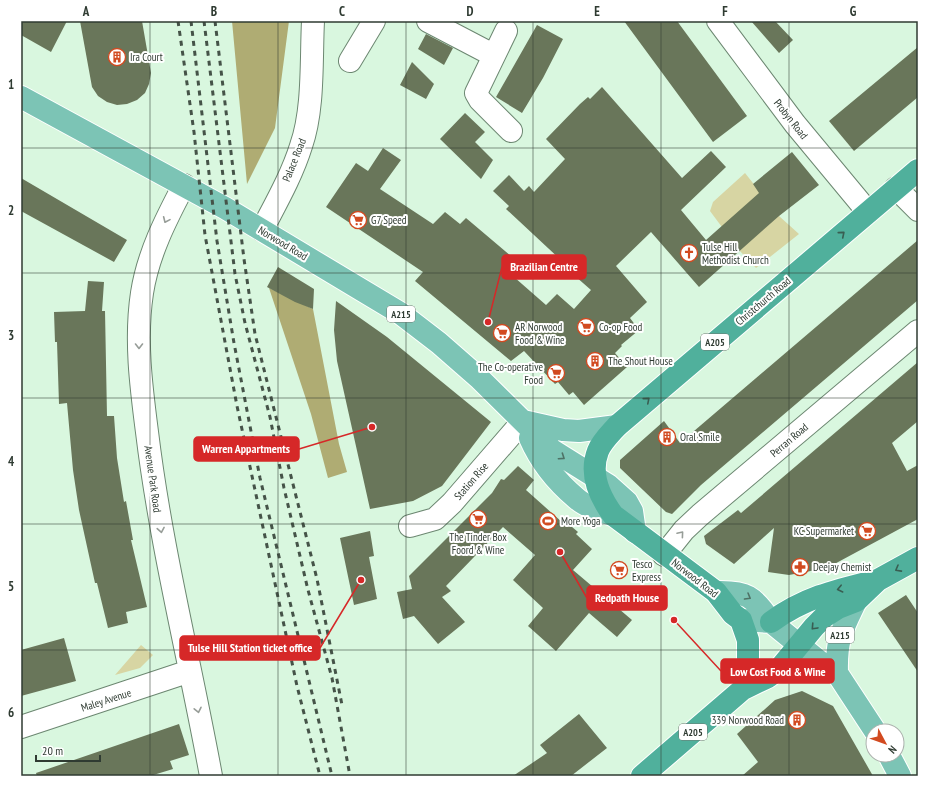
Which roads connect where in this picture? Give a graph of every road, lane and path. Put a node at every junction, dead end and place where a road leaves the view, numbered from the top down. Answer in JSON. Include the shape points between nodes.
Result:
{"nodes":[{"id":1,"x":313,"y":21,"type":"edge"},
{"id":2,"x":374,"y":21,"type":"edge"},
{"id":3,"x":428,"y":21,"type":"edge"},
{"id":4,"x":718,"y":21,"type":"edge"},
{"id":5,"x":506,"y":31,"type":"dead end"},
{"id":6,"x":493,"y":55,"type":"junction"},
{"id":7,"x":350,"y":61,"type":"dead end"},
{"id":8,"x":21,"y":97,"type":"edge"},
{"id":9,"x":511,"y":131,"type":"dead end"},
{"id":10,"x":918,"y":170,"type":"edge"},
{"id":11,"x":184,"y":185,"type":"junction"},
{"id":12,"x":896,"y":188,"type":"junction"},
{"id":13,"x":918,"y":210,"type":"edge"},
{"id":14,"x":868,"y":212,"type":"junction"},
{"id":15,"x":262,"y":230,"type":"junction"},
{"id":16,"x":918,"y":331,"type":"edge"},
{"id":17,"x":523,"y":421,"type":"junction"},
{"id":18,"x":617,"y":426,"type":"junction"},
{"id":19,"x":595,"y":477,"type":"junction"},
{"id":20,"x":613,"y":515,"type":"junction"},
{"id":21,"x":410,"y":526,"type":"dead end"},
{"id":22,"x":635,"y":532,"type":"junction"},
{"id":23,"x":664,"y":555,"type":"junction"},
{"id":24,"x":918,"y":558,"type":"edge"},
{"id":25,"x":878,"y":580,"type":"junction"},
{"id":26,"x":716,"y":592,"type":"junction"},
{"id":27,"x":856,"y":601,"type":"junction"},
{"id":28,"x":741,"y":620,"type":"junction"},
{"id":29,"x":771,"y":622,"type":"junction"},
{"id":30,"x":800,"y":645,"type":"junction"},
{"id":31,"x":190,"y":672,"type":"junction"},
{"id":32,"x":837,"y":673,"type":"junction"},
{"id":33,"x":743,"y":689,"type":"junction"},
{"id":34,"x":870,"y":723,"type":"edge"},
{"id":35,"x":21,"y":727,"type":"edge"},
{"id":36,"x":893,"y":763,"type":"edge"},
{"id":37,"x":211,"y":776,"type":"edge"},
{"id":38,"x":642,"y":776,"type":"edge"},
{"id":39,"x":900,"y":776,"type":"edge"}],
"edges":[{"from":1,"to":15,"type":"street","name":"Palace Road","via":[[309,106],[301,147]]},
{"from":2,"to":7,"type":"street"},
{"from":3,"to":6,"type":"street"},
{"from":4,"to":14,"type":"street","name":"Probyn Road","via":[[795,124]]},
{"from":5,"to":6,"type":"street"},
{"from":6,"to":9,"type":"street","via":[[476,93]]},
{"from":8,"to":11,"type":"main road","name":"Norwood Road","number":"A215"},
{"from":10,"to":12,"type":"highway","name":"Christchurch Road","number":"A205"},
{"from":11,"to":15,"type":"main road","name":"Norwood Road","number":"A215"},
{"from":11,"to":31,"type":"street","name":"Avenue Park Road","one_way":true,"via":[[159,235],[147,271],[140,308],[139,347],[152,478]]},
{"from":12,"to":13,"type":"street"},
{"from":12,"to":14,"type":"highway","name":"Christchurch Road","number":"A205"},
{"from":18,"to":14,"type":"highway","name":"Christchurch Road","number":"A205","one_way":true},
{"from":15,"to":17,"type":"main road","name":"Norwood Road","number":"A215","via":[[405,317],[450,353]]},
{"from":23,"to":16,"type":"street","name":"Perran Road","one_way":true,"via":[[700,515]]},
{"from":17,"to":18,"type":"main road","via":[[579,431]]},
{"from":17,"to":19,"type":"main road","one_way":true,"via":[[552,450]]},
{"from":17,"to":20,"type":"main road","name":"Norwood Road","number":"A215","via":[[538,455],[576,499]]},
{"from":17,"to":21,"type":"street","name":"Station Rise","via":[[435,519]]},
{"from":18,"to":19,"type":"highway","name":"Christchurch Road","number":"A205","via":[[598,451]]},
{"from":19,"to":20,"type":"highway","name":"Norwood Road","number":"A205","via":[[598,491]]},
{"from":19,"to":22,"type":"main road","via":[[627,502],[632,511]]},
{"from":20,"to":22,"type":"highway","name":"Norwood Road","number":"A205"},
{"from":22,"to":23,"type":"highway","name":"Norwood Road","number":"A205"},
{"from":23,"to":26,"type":"highway","name":"Norwood Road","number":"A205"},
{"from":24,"to":25,"type":"highway","number":"A205","one_way":true},
{"from":25,"to":27,"type":"highway","number":"A205"},
{"from":25,"to":29,"type":"highway","number":"A205","one_way":true,"via":[[826,592],[785,611]]},
{"from":26,"to":28,"type":"highway","name":"Norwood Road","number":"A205"},
{"from":26,"to":29,"type":"main road","one_way":true,"via":[[736,592],[749,597],[760,606]]},
{"from":27,"to":30,"type":"highway","number":"A205","one_way":true,"via":[[824,617]]},
{"from":27,"to":32,"type":"main road","number":"A215","via":[[842,628],[837,649]]},
{"from":28,"to":29,"type":"main road"},
{"from":28,"to":33,"type":"highway","via":[[748,640],[748,669]]},
{"from":29,"to":30,"type":"main road"},
{"from":30,"to":32,"type":"main road"},
{"from":30,"to":33,"type":"highway","number":"A205","via":[[774,672]]},
{"from":31,"to":35,"type":"street","name":"Maley Avenue"},
{"from":31,"to":37,"type":"street","name":"Avenue Park Road","one_way":true},
{"from":32,"to":34,"type":"main road"},
{"from":33,"to":38,"type":"highway","number":"A205"},
{"from":36,"to":39,"type":"main road"}]}
